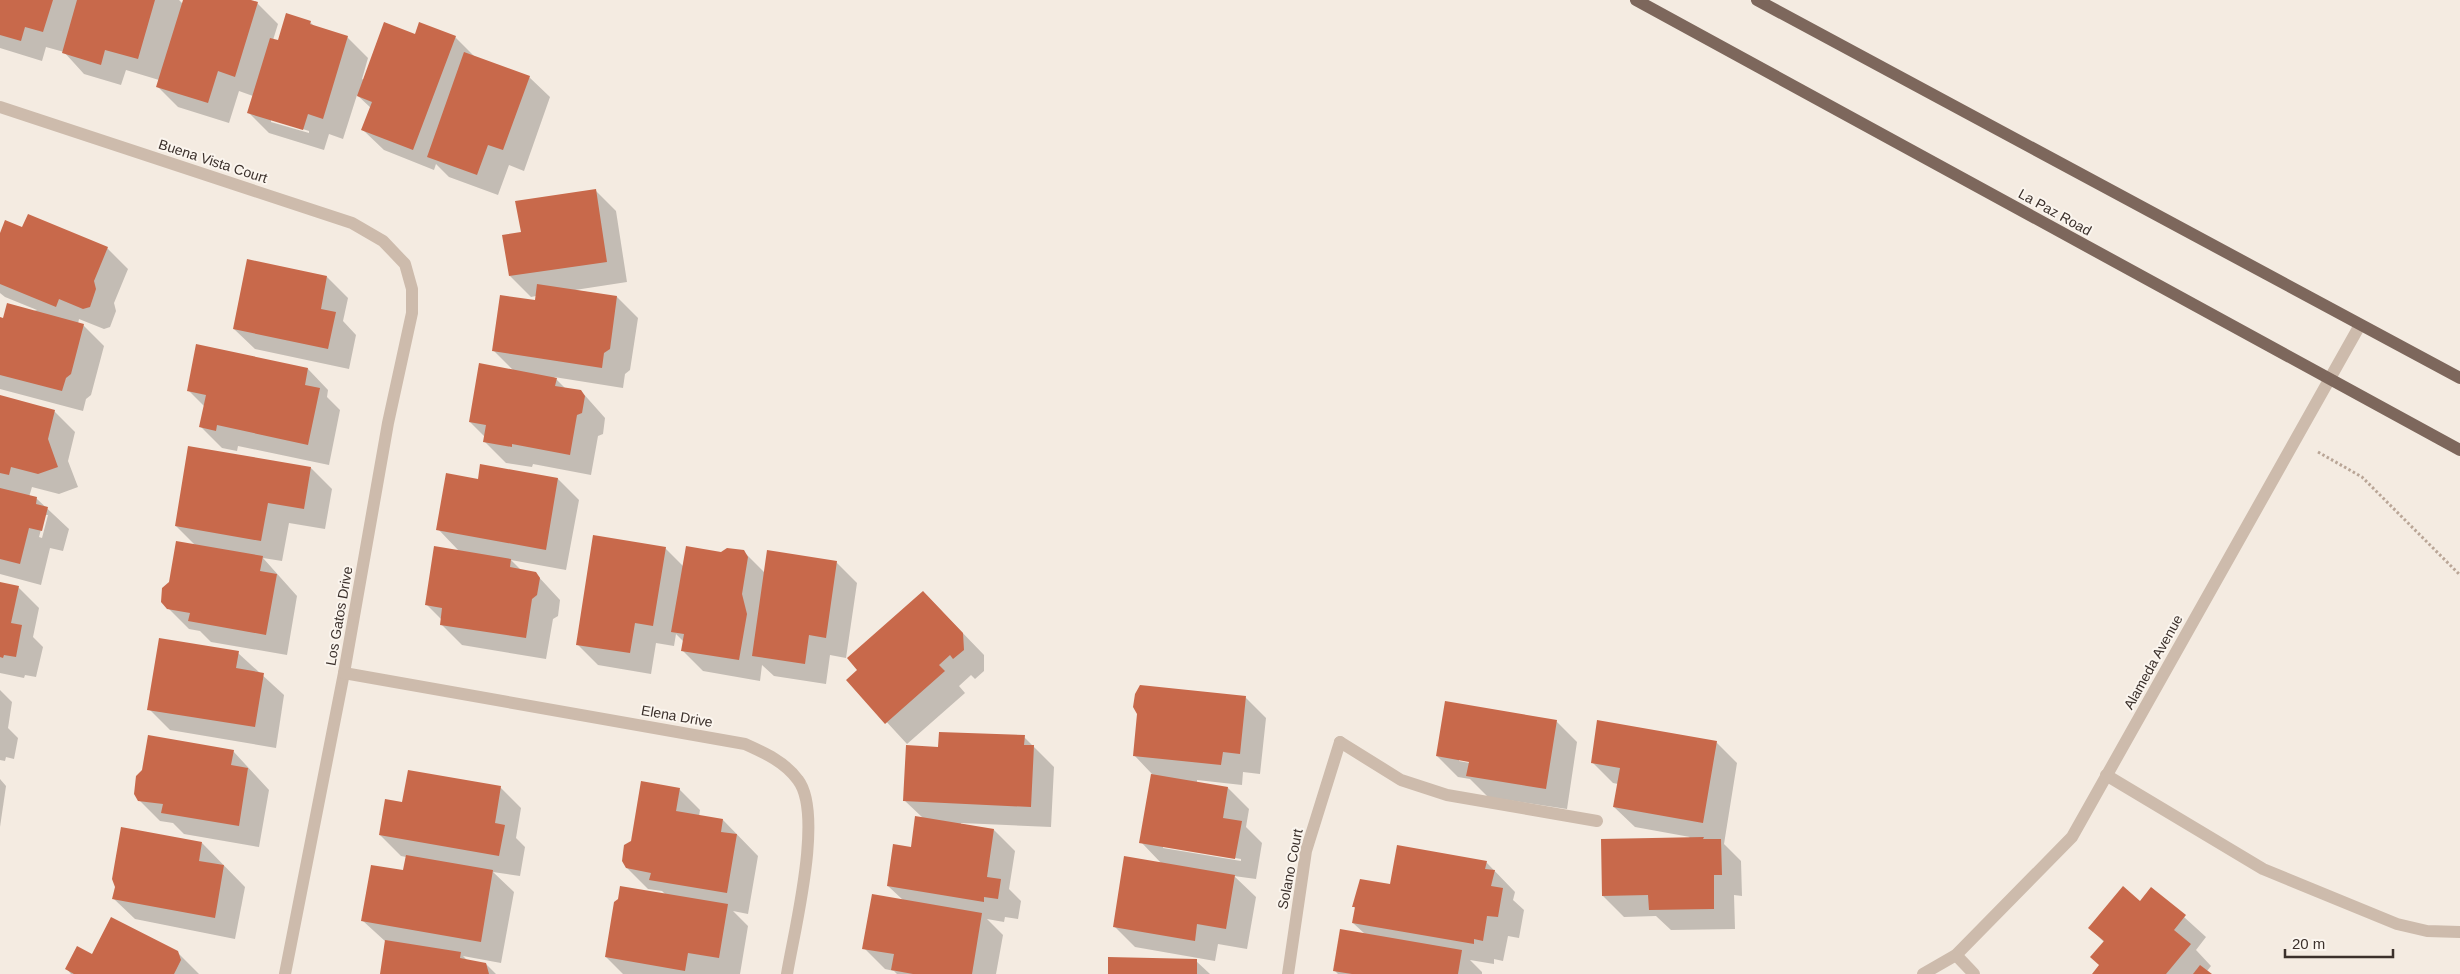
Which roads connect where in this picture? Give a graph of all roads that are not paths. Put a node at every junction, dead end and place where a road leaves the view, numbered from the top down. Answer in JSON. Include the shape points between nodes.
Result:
{"nodes":[{"id":1,"x":1636,"y":0,"type":"edge"},
{"id":2,"x":1757,"y":0,"type":"edge"},
{"id":3,"x":0,"y":107,"type":"edge"},
{"id":4,"x":405,"y":264,"type":"joint"},
{"id":5,"x":2360,"y":325,"type":"junction"},
{"id":6,"x":2460,"y":378,"type":"edge"},
{"id":7,"x":2329,"y":380,"type":"junction"},
{"id":8,"x":2460,"y":450,"type":"edge"},
{"id":9,"x":344,"y":674,"type":"junction"},
{"id":10,"x":2106,"y":775,"type":"junction"},
{"id":11,"x":1597,"y":820,"type":"dead end"},
{"id":12,"x":2460,"y":932,"type":"edge"},
{"id":13,"x":1956,"y":955,"type":"junction"},
{"id":14,"x":285,"y":974,"type":"edge"},
{"id":15,"x":787,"y":974,"type":"edge"},
{"id":16,"x":1288,"y":974,"type":"edge"},
{"id":17,"x":1923,"y":974,"type":"edge"},
{"id":18,"x":1974,"y":974,"type":"edge"}],
"edges":[{"from":1,"to":7,"type":"main road","name":"La Paz Road"},
{"from":2,"to":5,"type":"main road"},
{"from":3,"to":4,"type":"street","name":"Buena Vista Court","via":[[352,223],[383,241]]},
{"from":4,"to":9,"type":"street","name":"Los Gatos Drive","via":[[412,289],[412,314],[388,423]]},
{"from":5,"to":6,"type":"main road"},
{"from":5,"to":7,"type":"street","name":"Alameda Avenue"},
{"from":7,"to":8,"type":"main road","name":"La Paz Road"},
{"from":7,"to":10,"type":"street","name":"Alameda Avenue"},
{"from":9,"to":14,"type":"street","name":"Los Gatos Drive"},
{"from":9,"to":15,"type":"street","name":"Elena Drive","via":[[745,744],[778,760],[799,781],[809,809],[810,839]]},
{"from":10,"to":12,"type":"street","via":[[2263,869],[2397,924],[2427,931]]},
{"from":10,"to":13,"type":"street","name":"Alameda Avenue","via":[[2072,838]]},
{"from":11,"to":16,"type":"street","name":"Solano Court","via":[[1447,795],[1401,780],[1340,742],[1306,851]]},
{"from":13,"to":17,"type":"street","name":"Alameda Avenue"},
{"from":13,"to":18,"type":"street"}]}
